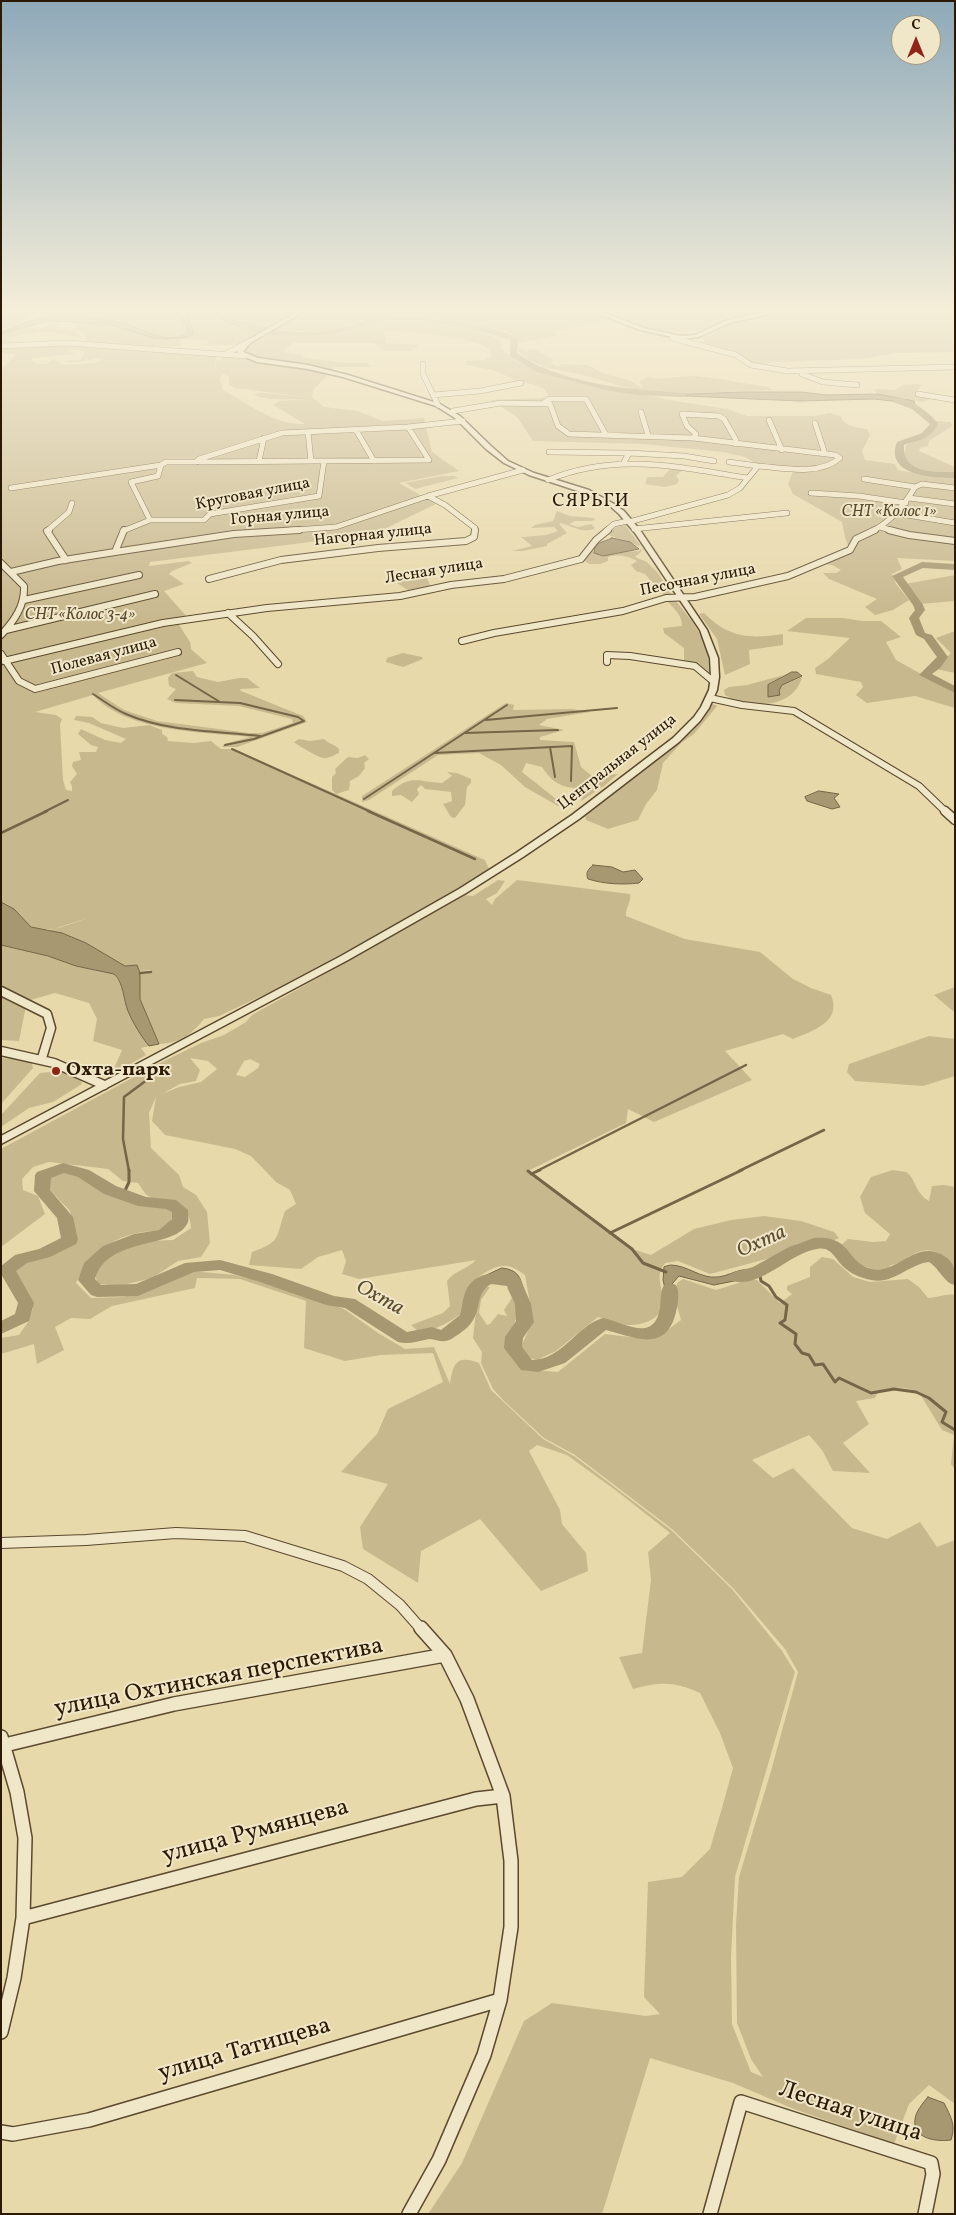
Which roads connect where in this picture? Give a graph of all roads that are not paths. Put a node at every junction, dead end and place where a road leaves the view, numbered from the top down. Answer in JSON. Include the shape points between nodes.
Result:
{"nodes":[{"id":1,"x":456,"y":413,"type":"edge"},
{"id":2,"x":552,"y":413,"type":"edge"},
{"id":3,"x":594,"y":413,"type":"edge"},
{"id":4,"x":641,"y":413,"type":"edge"},
{"id":5,"x":683,"y":413,"type":"edge"},
{"id":6,"x":698,"y":413,"type":"edge"},
{"id":7,"x":770,"y":420,"type":"dead end"},
{"id":8,"x":464,"y":421,"type":"junction"},
{"id":9,"x":815,"y":423,"type":"dead end"},
{"id":10,"x":408,"y":427,"type":"junction"},
{"id":11,"x":356,"y":430,"type":"junction"},
{"id":12,"x":308,"y":432,"type":"junction"},
{"id":13,"x":606,"y":435,"type":"junction"},
{"id":14,"x":648,"y":436,"type":"junction"},
{"id":15,"x":264,"y":438,"type":"junction"},
{"id":16,"x":693,"y":438,"type":"junction"},
{"id":17,"x":735,"y":444,"type":"junction"},
{"id":18,"x":782,"y":450,"type":"junction"},
{"id":19,"x":549,"y":452,"type":"dead end"},
{"id":20,"x":629,"y":453,"type":"junction"},
{"id":21,"x":825,"y":454,"type":"junction"},
{"id":22,"x":259,"y":461,"type":"junction"},
{"id":23,"x":311,"y":461,"type":"junction"},
{"id":24,"x":324,"y":461,"type":"junction"},
{"id":25,"x":374,"y":461,"type":"junction"},
{"id":26,"x":714,"y":461,"type":"dead end"},
{"id":27,"x":196,"y":462,"type":"junction"},
{"id":28,"x":729,"y":462,"type":"dead end"},
{"id":29,"x":623,"y":464,"type":"junction"},
{"id":30,"x":161,"y":465,"type":"junction"},
{"id":31,"x":758,"y":466,"type":"junction"},
{"id":32,"x":523,"y":470,"type":"junction"},
{"id":33,"x":748,"y":478,"type":"junction"},
{"id":34,"x":864,"y":479,"type":"dead end"},
{"id":35,"x":548,"y":480,"type":"junction"},
{"id":36,"x":915,"y":486,"type":"junction"},
{"id":37,"x":11,"y":488,"type":"dead end"},
{"id":38,"x":955,"y":488,"type":"edge"},
{"id":39,"x":811,"y":493,"type":"dead end"},
{"id":40,"x":428,"y":496,"type":"junction"},
{"id":41,"x":907,"y":500,"type":"junction"},
{"id":42,"x":72,"y":503,"type":"dead end"},
{"id":43,"x":955,"y":504,"type":"edge"},
{"id":44,"x":895,"y":513,"type":"junction"},
{"id":45,"x":787,"y":514,"type":"dead end"},
{"id":46,"x":150,"y":520,"type":"junction"},
{"id":47,"x":955,"y":522,"type":"edge"},
{"id":48,"x":630,"y":524,"type":"junction"},
{"id":49,"x":880,"y":527,"type":"junction"},
{"id":50,"x":955,"y":541,"type":"edge"},
{"id":51,"x":115,"y":552,"type":"junction"},
{"id":52,"x":66,"y":560,"type":"junction"},
{"id":53,"x":1,"y":563,"type":"edge"},
{"id":54,"x":11,"y":572,"type":"junction"},
{"id":55,"x":139,"y":575,"type":"dead end"},
{"id":56,"x":209,"y":579,"type":"dead end"},
{"id":57,"x":155,"y":594,"type":"dead end"},
{"id":58,"x":681,"y":598,"type":"junction"},
{"id":59,"x":24,"y":600,"type":"junction"},
{"id":60,"x":229,"y":614,"type":"junction"},
{"id":61,"x":4,"y":633,"type":"edge"},
{"id":62,"x":462,"y":641,"type":"dead end"},
{"id":63,"x":178,"y":652,"type":"dead end"},
{"id":64,"x":1,"y":654,"type":"edge"},
{"id":65,"x":4,"y":661,"type":"junction"},
{"id":66,"x":607,"y":662,"type":"dead end"},
{"id":67,"x":278,"y":664,"type":"dead end"},
{"id":68,"x":714,"y":682,"type":"junction"},
{"id":69,"x":710,"y":698,"type":"junction"},
{"id":70,"x":954,"y":819,"type":"edge"},
{"id":71,"x":1,"y":991,"type":"edge"},
{"id":72,"x":1,"y":1052,"type":"edge"},
{"id":73,"x":42,"y":1058,"type":"junction"},
{"id":74,"x":104,"y":1085,"type":"junction"},
{"id":75,"x":1,"y":1141,"type":"edge"},
{"id":76,"x":1,"y":1543,"type":"edge"},
{"id":77,"x":445,"y":1655,"type":"junction"},
{"id":78,"x":2,"y":1743,"type":"edge"},
{"id":79,"x":502,"y":1796,"type":"junction"},
{"id":80,"x":23,"y":1918,"type":"junction"},
{"id":81,"x":500,"y":2000,"type":"junction"},
{"id":82,"x":1,"y":2032,"type":"edge"},
{"id":83,"x":1,"y":2132,"type":"edge"},
{"id":84,"x":409,"y":2214,"type":"edge"},
{"id":85,"x":710,"y":2214,"type":"edge"},
{"id":86,"x":925,"y":2214,"type":"edge"}],
"edges":[{"from":1,"to":8,"type":"street","name":"Центральная улица"},
{"from":2,"to":13,"type":"street","via":[[562,432]]},
{"from":3,"to":13,"type":"street"},
{"from":4,"to":14,"type":"street"},
{"from":5,"to":16,"type":"street","via":[[686,424],[696,434]]},
{"from":6,"to":17,"type":"street","via":[[724,419],[736,440]]},
{"from":7,"to":18,"type":"street"},
{"from":8,"to":10,"type":"street"},
{"from":8,"to":32,"type":"street","name":"Центральная улица","via":[[496,454]]},
{"from":9,"to":21,"type":"street"},
{"from":10,"to":11,"type":"street"},
{"from":10,"to":25,"type":"street","via":[[430,459]]},
{"from":11,"to":12,"type":"street"},
{"from":11,"to":25,"type":"street"},
{"from":12,"to":15,"type":"street","via":[[282,433]]},
{"from":12,"to":23,"type":"street"},
{"from":13,"to":14,"type":"street"},
{"from":14,"to":16,"type":"street"},
{"from":15,"to":22,"type":"street"},
{"from":15,"to":27,"type":"street"},
{"from":16,"to":17,"type":"street"},
{"from":17,"to":18,"type":"street"},
{"from":18,"to":21,"type":"street"},
{"from":19,"to":20,"type":"street"},
{"from":20,"to":26,"type":"street"},
{"from":20,"to":29,"type":"street"},
{"from":21,"to":31,"type":"street","via":[[840,458],[828,466],[815,468]]},
{"from":22,"to":23,"type":"street"},
{"from":22,"to":27,"type":"street"},
{"from":23,"to":24,"type":"street"},
{"from":24,"to":25,"type":"street"},
{"from":24,"to":46,"type":"street","name":"Круговая улица","via":[[319,496],[210,514],[204,520]]},
{"from":27,"to":30,"type":"street","via":[[166,462]]},
{"from":28,"to":31,"type":"street"},
{"from":29,"to":33,"type":"street"},
{"from":29,"to":35,"type":"street","via":[[585,467]]},
{"from":30,"to":37,"type":"street"},
{"from":30,"to":46,"type":"street","via":[[158,476],[131,482]]},
{"from":31,"to":33,"type":"street"},
{"from":32,"to":35,"type":"street","name":"Центральная улица"},
{"from":32,"to":40,"type":"street","name":"Горная улица"},
{"from":33,"to":48,"type":"street","via":[[740,488],[728,494]]},
{"from":34,"to":36,"type":"street"},
{"from":35,"to":48,"type":"street","name":"Центральная улица","via":[[603,500],[615,507]]},
{"from":36,"to":38,"type":"street"},
{"from":36,"to":41,"type":"street"},
{"from":39,"to":41,"type":"street"},
{"from":40,"to":51,"type":"street","name":"Горная улица","via":[[336,527],[234,534]]},
{"from":40,"to":56,"type":"street","name":"Нагорная улица","via":[[475,528],[474,537],[466,541],[281,560]]},
{"from":41,"to":43,"type":"street"},
{"from":41,"to":44,"type":"street"},
{"from":42,"to":52,"type":"street","via":[[69,512],[47,531]]},
{"from":44,"to":47,"type":"street"},
{"from":44,"to":49,"type":"street"},
{"from":45,"to":48,"type":"street"},
{"from":46,"to":51,"type":"street","via":[[123,530]]},
{"from":48,"to":58,"type":"street","name":"Центральная улица"},
{"from":48,"to":60,"type":"street","name":"Лесная улица","via":[[614,524],[580,559],[504,579],[451,585],[391,598],[332,601]]},
{"from":49,"to":50,"type":"street"},
{"from":49,"to":58,"type":"street","name":"Песочная улица","via":[[856,538],[847,551],[785,577]]},
{"from":51,"to":52,"type":"street","name":"Горная улица"},
{"from":52,"to":54,"type":"street","name":"Горная улица"},
{"from":53,"to":54,"type":"street"},
{"from":54,"to":59,"type":"street","via":[[24,586]]},
{"from":55,"to":59,"type":"street"},
{"from":57,"to":61,"type":"street"},
{"from":58,"to":62,"type":"street","name":"Песочная улица","via":[[666,598],[629,609]]},
{"from":58,"to":68,"type":"street","name":"Центральная улица","via":[[709,642]]},
{"from":59,"to":61,"type":"street"},
{"from":60,"to":65,"type":"street","name":"Лесная улица","via":[[138,628]]},
{"from":60,"to":67,"type":"street"},
{"from":63,"to":65,"type":"street","name":"Полевая улица","via":[[37,688],[27,688]]},
{"from":64,"to":65,"type":"street"},
{"from":66,"to":68,"type":"street","via":[[607,655],[630,656],[695,666]]},
{"from":68,"to":69,"type":"street","name":"Центральная улица"},
{"from":69,"to":70,"type":"street","via":[[800,713],[919,786]]},
{"from":69,"to":74,"type":"street","name":"Центральная улица","via":[[695,721],[659,753],[504,866],[276,996]]},
{"from":71,"to":73,"type":"street","via":[[47,1014],[51,1028]]},
{"from":72,"to":73,"type":"street"},
{"from":73,"to":74,"type":"street"},
{"from":74,"to":75,"type":"street","name":"Центральная улица"},
{"from":76,"to":77,"type":"street","via":[[176,1533],[245,1536],[343,1566],[368,1579],[400,1605]]},
{"from":77,"to":78,"type":"street","name":"улица Охтинская перспектива","via":[[174,1704]]},
{"from":77,"to":79,"type":"street","via":[[467,1699]]},
{"from":78,"to":80,"type":"street","via":[[17,1792],[25,1838]]},
{"from":79,"to":80,"type":"street","name":"улица Румянцева","via":[[476,1799]]},
{"from":79,"to":81,"type":"street","via":[[511,1861],[510,1927]]},
{"from":80,"to":82,"type":"street","via":[[14,1978]]},
{"from":81,"to":83,"type":"street","name":"улица Татищева","via":[[90,2120],[13,2134]]},
{"from":81,"to":84,"type":"street","via":[[484,2055],[439,2160]]},
{"from":85,"to":86,"type":"street","name":"Лесная улица","via":[[741,2102],[931,2163],[933,2174]]}]}
